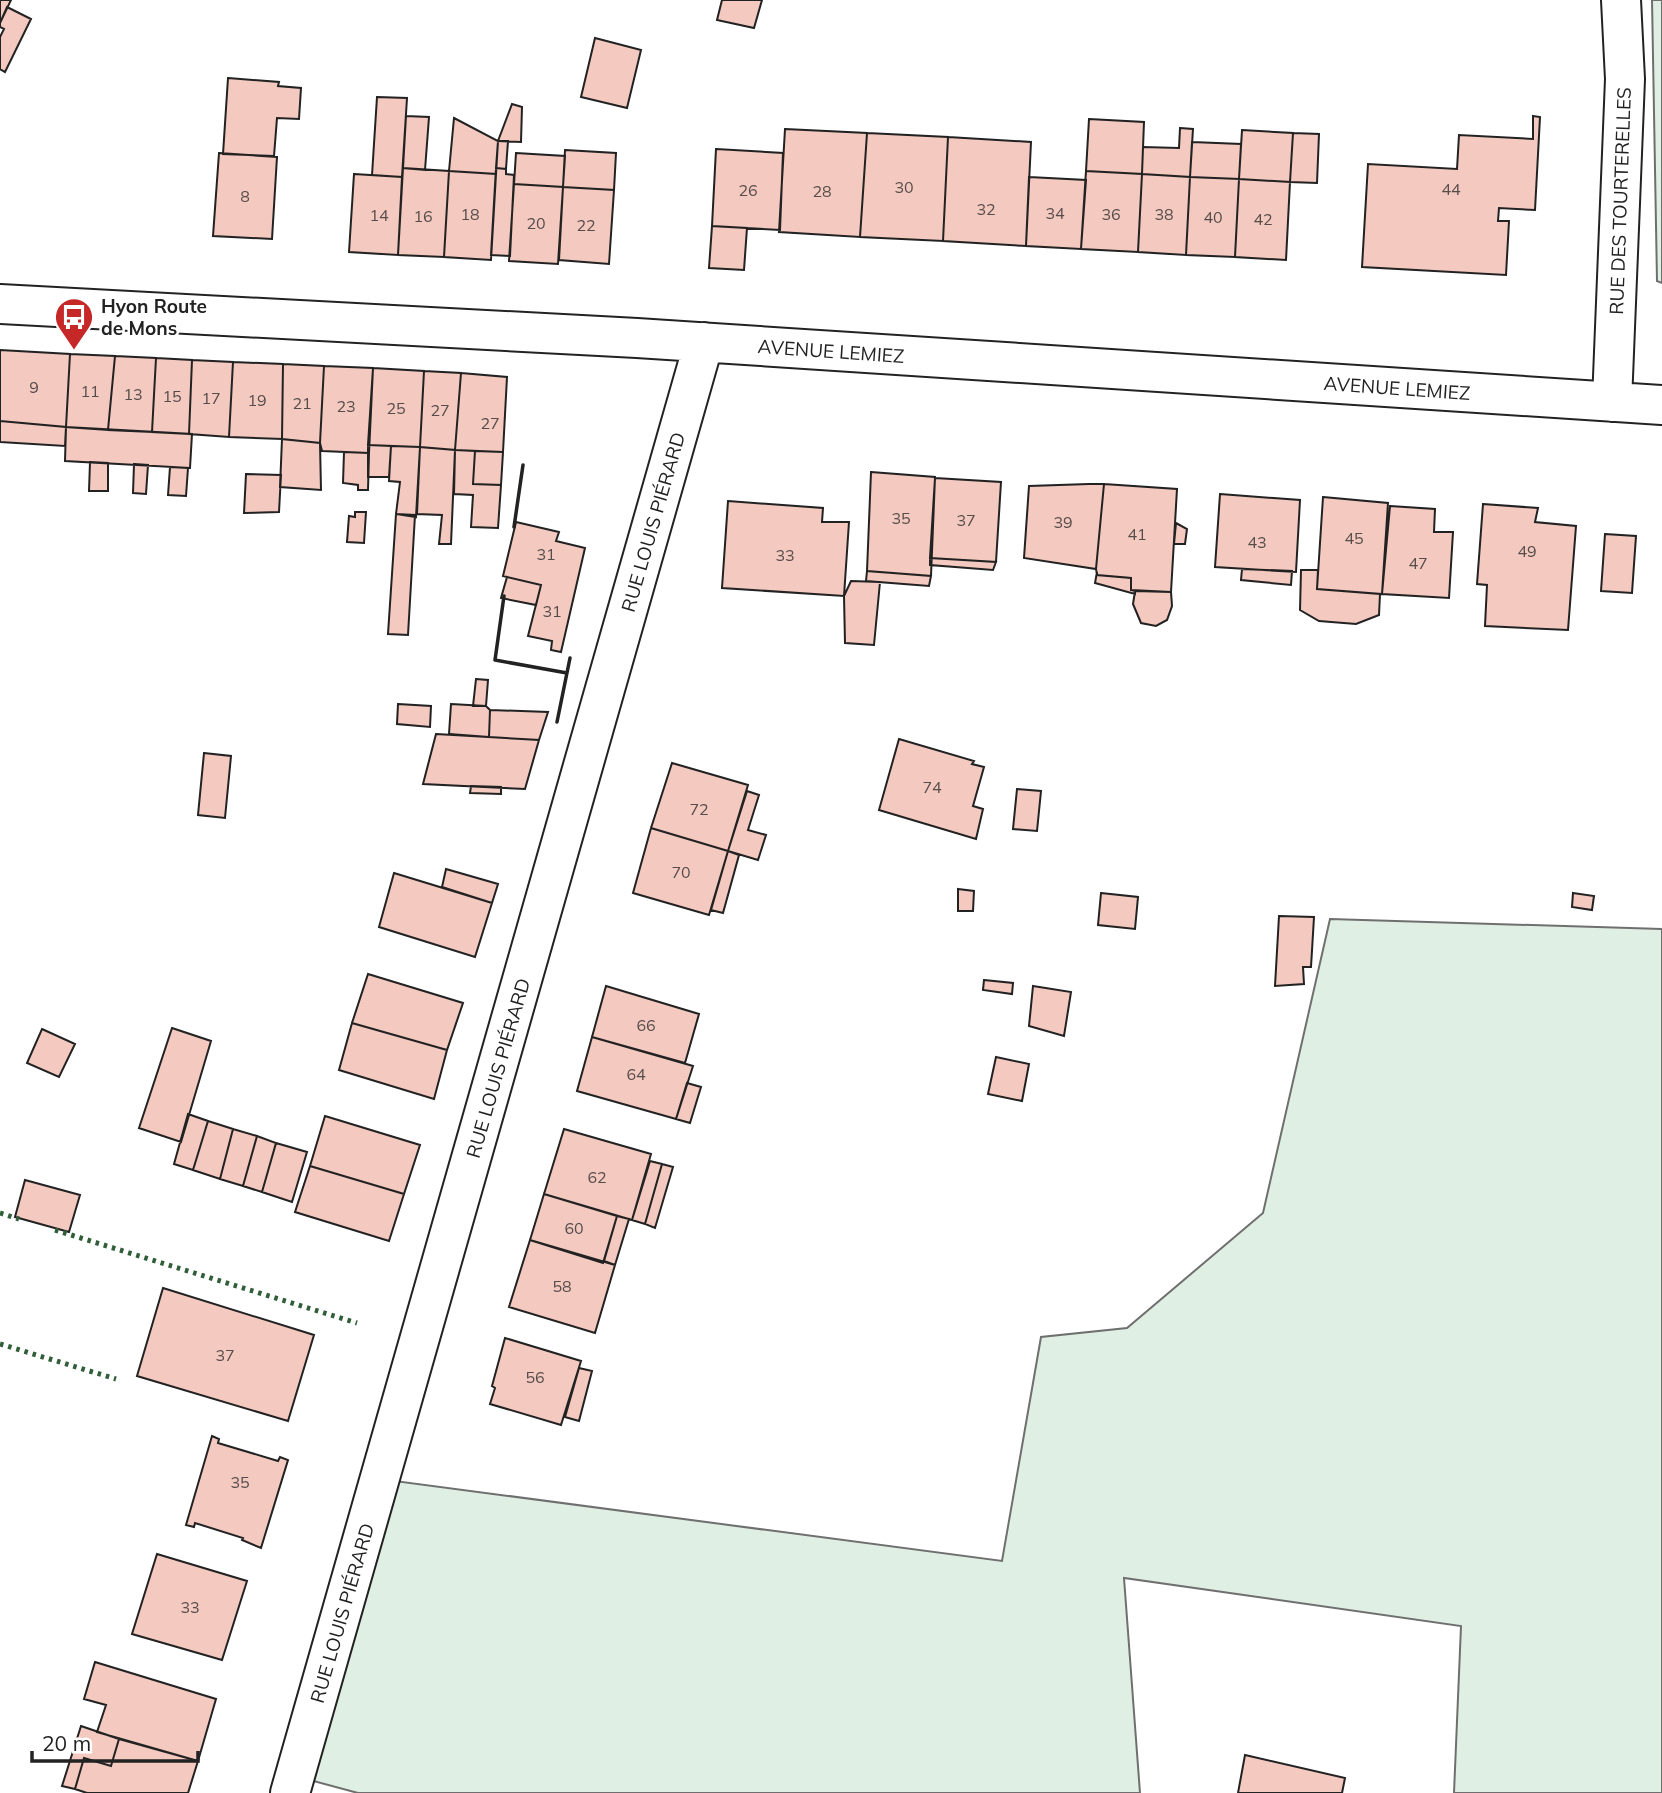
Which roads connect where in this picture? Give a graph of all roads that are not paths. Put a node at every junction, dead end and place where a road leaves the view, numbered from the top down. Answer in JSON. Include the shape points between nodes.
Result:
{"nodes":[{"id":1,"x":1621,"y":0,"type":"edge"},
{"id":2,"x":0,"y":304,"type":"edge"},
{"id":3,"x":704,"y":342,"type":"junction"},
{"id":4,"x":1612,"y":402,"type":"junction"},
{"id":5,"x":1662,"y":405,"type":"edge"},
{"id":6,"x":290,"y":1793,"type":"edge"}],
"edges":[{"from":1,"to":4,"type":"street","name":"RUE DES TOURTERELLES","via":[[1625,79]]},
{"from":2,"to":3,"type":"street","name":"AVENUE LEMIEZ"},
{"from":3,"to":4,"type":"street","name":"AVENUE LEMIEZ"},
{"from":3,"to":6,"type":"street","name":"RUE LOUIS PIÉRARD"},
{"from":4,"to":5,"type":"street","name":"AVENUE LEMIEZ"}]}
